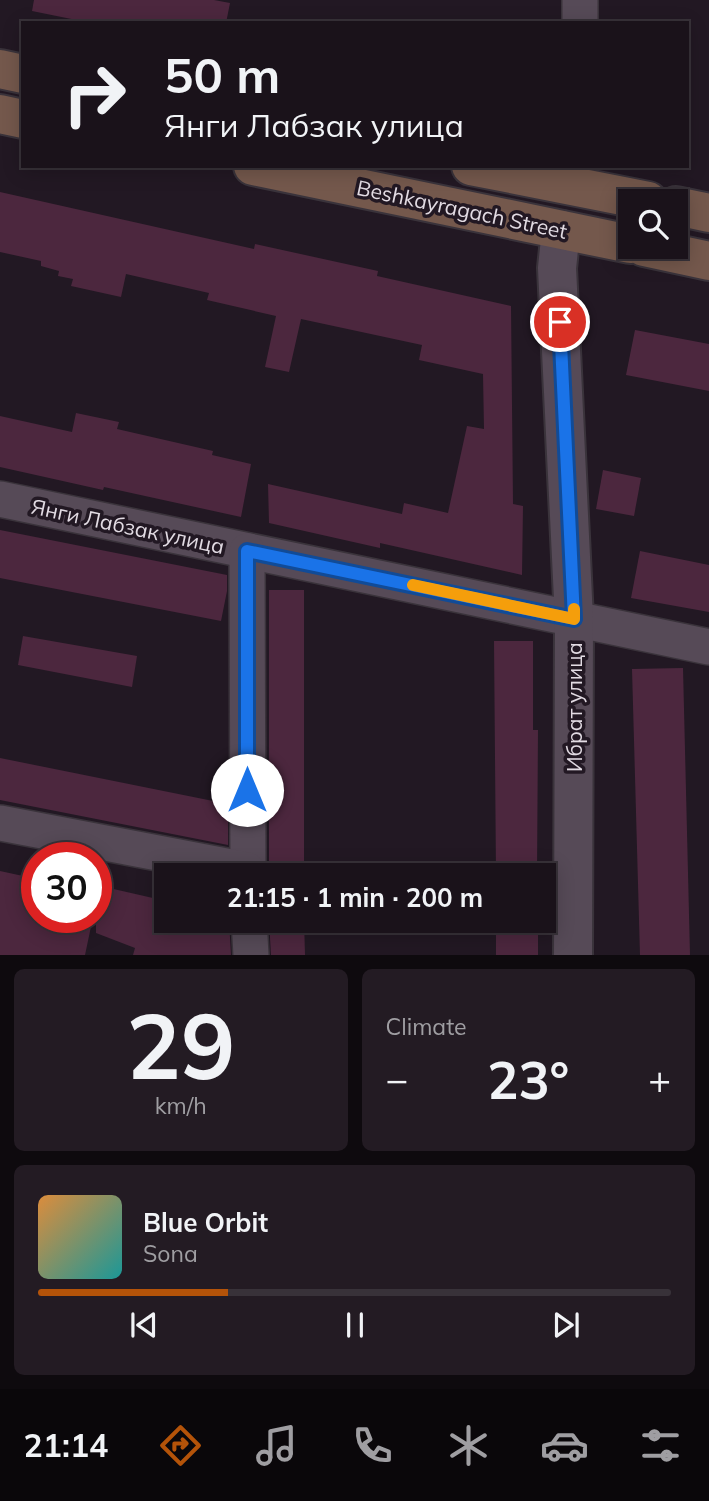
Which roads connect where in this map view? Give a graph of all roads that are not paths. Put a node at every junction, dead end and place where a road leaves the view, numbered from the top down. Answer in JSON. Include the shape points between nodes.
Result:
{"nodes":[{"id":1,"x":580,"y":0,"type":"edge"},
{"id":2,"x":580,"y":21,"type":"edge"},
{"id":3,"x":0,"y":69,"type":"edge"},
{"id":4,"x":21,"y":74,"type":"edge"},
{"id":5,"x":0,"y":114,"type":"edge"},
{"id":6,"x":21,"y":119,"type":"edge"},
{"id":7,"x":263,"y":168,"type":"edge"},
{"id":8,"x":490,"y":168,"type":"edge"},
{"id":9,"x":567,"y":176,"type":"edge"},
{"id":10,"x":618,"y":192,"type":"edge"},
{"id":11,"x":688,"y":209,"type":"edge"},
{"id":12,"x":709,"y":213,"type":"edge"},
{"id":13,"x":561,"y":230,"type":"junction"},
{"id":14,"x":618,"y":242,"type":"edge"},
{"id":15,"x":688,"y":256,"type":"edge"},
{"id":16,"x":709,"y":261,"type":"edge"},
{"id":17,"x":0,"y":499,"type":"edge"},
{"id":18,"x":247,"y":551,"type":"junction"},
{"id":19,"x":574,"y":619,"type":"junction"},
{"id":20,"x":709,"y":647,"type":"edge"},
{"id":21,"x":0,"y":822,"type":"edge"},
{"id":22,"x":199,"y":863,"type":"edge"},
{"id":23,"x":248,"y":863,"type":"edge"},
{"id":24,"x":250,"y":933,"type":"edge"},
{"id":25,"x":251,"y":955,"type":"edge"},
{"id":26,"x":573,"y":955,"type":"edge"}],
"edges":[{"from":1,"to":2,"type":"street"},
{"from":3,"to":4,"type":"main road"},
{"from":5,"to":6,"type":"main road"},
{"from":7,"to":13,"type":"main road","name":"Beshkayragach Street"},
{"from":8,"to":9,"type":"main road","name":"Beshkayragach Street"},
{"from":9,"to":10,"type":"main road","name":"Beshkayragach Street"},
{"from":9,"to":13,"type":"main road","name":"Ибрат улица"},
{"from":11,"to":12,"type":"main road"},
{"from":13,"to":14,"type":"main road","name":"Beshkayragach Street"},
{"from":13,"to":19,"type":"street","name":"Ибрат улица","via":[[557,268]]},
{"from":15,"to":16,"type":"main road"},
{"from":17,"to":18,"type":"street","name":"Янги Лабзак улица"},
{"from":18,"to":19,"type":"street","name":"Янги Лабзак улица"},
{"from":18,"to":23,"type":"street"},
{"from":19,"to":20,"type":"street","name":"Янги Лабзак улица"},
{"from":19,"to":26,"type":"street","name":"Ибрат улица"},
{"from":21,"to":22,"type":"street"},
{"from":24,"to":25,"type":"street"}]}
